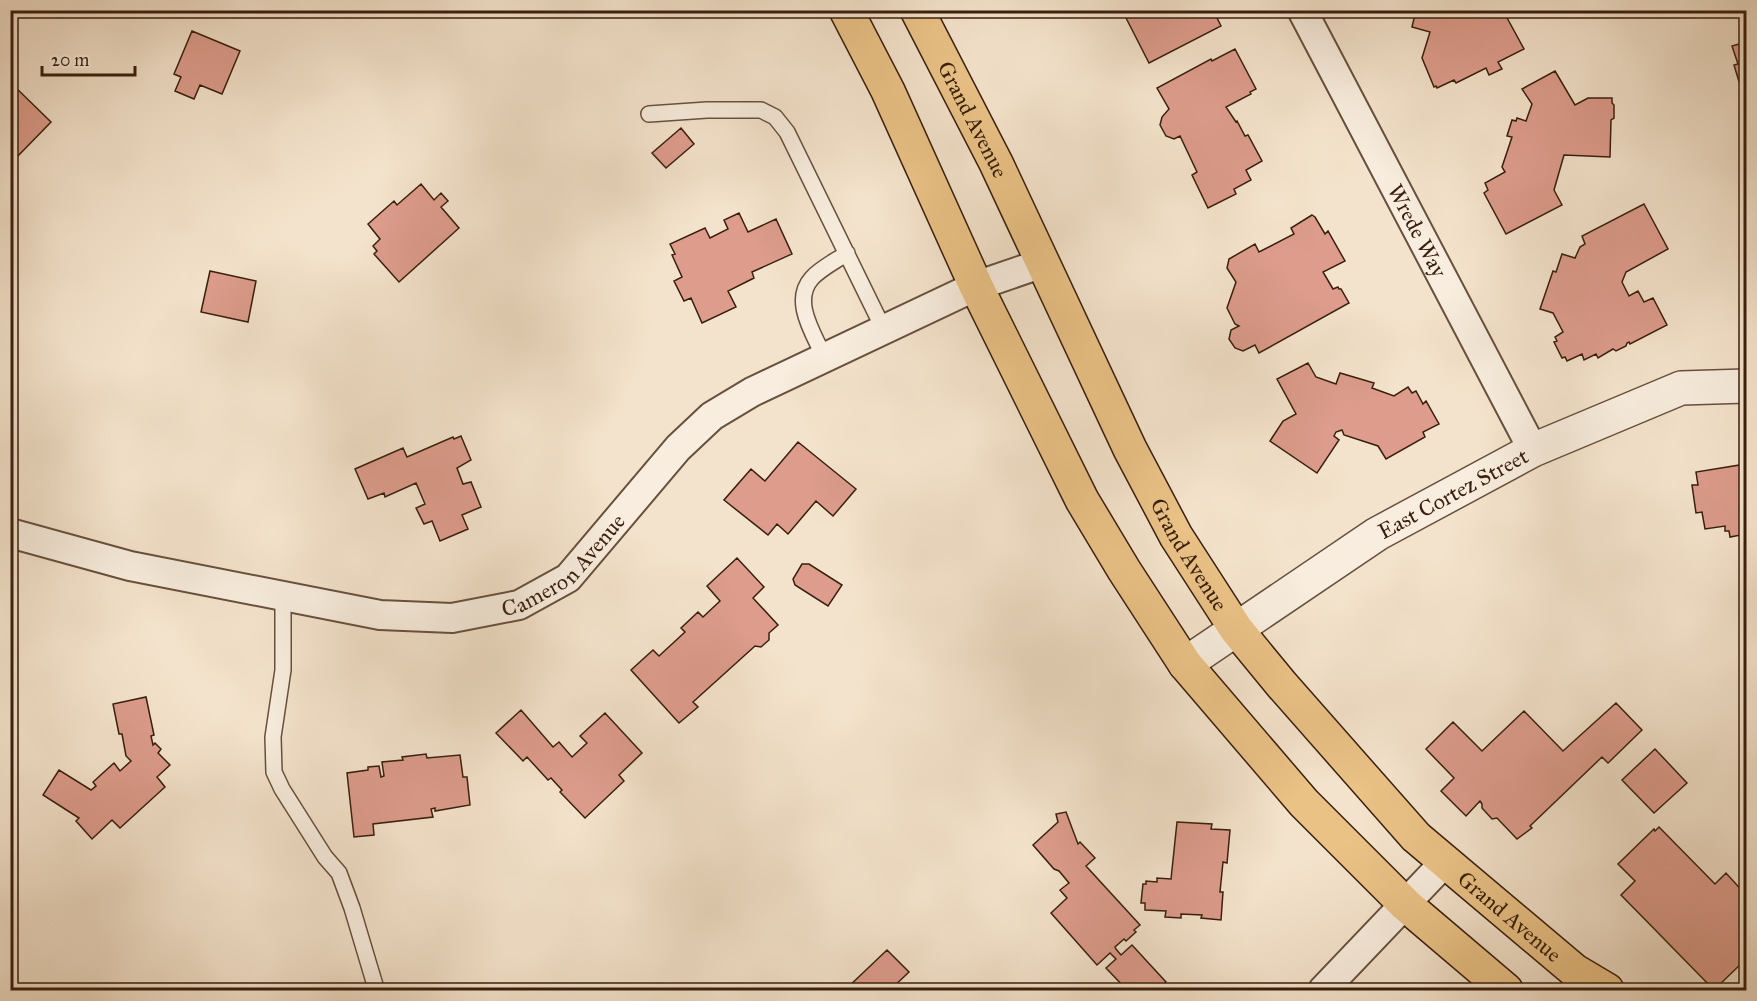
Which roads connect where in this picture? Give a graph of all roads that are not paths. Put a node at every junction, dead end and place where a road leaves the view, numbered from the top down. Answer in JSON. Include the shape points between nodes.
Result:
{"nodes":[{"id":1,"x":846,"y":10,"type":"edge"},
{"id":2,"x":917,"y":10,"type":"edge"},
{"id":3,"x":1302,"y":10,"type":"edge"},
{"id":4,"x":649,"y":114,"type":"dead end"},
{"id":5,"x":847,"y":253,"type":"junction"},
{"id":6,"x":1043,"y":263,"type":"junction"},
{"id":7,"x":976,"y":286,"type":"junction"},
{"id":8,"x":884,"y":330,"type":"junction"},
{"id":9,"x":825,"y":357,"type":"junction"},
{"id":10,"x":1746,"y":386,"type":"edge"},
{"id":11,"x":1533,"y":450,"type":"junction"},
{"id":12,"x":10,"y":533,"type":"edge"},
{"id":13,"x":283,"y":596,"type":"junction"},
{"id":14,"x":1236,"y":629,"type":"junction"},
{"id":15,"x":1185,"y":664,"type":"junction"},
{"id":16,"x":1445,"y":862,"type":"junction"},
{"id":17,"x":1406,"y":905,"type":"junction"},
{"id":18,"x":375,"y":985,"type":"dead end"},
{"id":19,"x":1323,"y":990,"type":"edge"},
{"id":20,"x":1506,"y":990,"type":"edge"},
{"id":21,"x":1607,"y":990,"type":"edge"}],
"edges":[{"from":1,"to":7,"type":"main road","via":[[888,91]]},
{"from":2,"to":6,"type":"main road","name":"Grand Avenue"},
{"from":3,"to":11,"type":"street","name":"Wrede Way"},
{"from":4,"to":5,"type":"lane","via":[[761,110],[775,117],[787,132]]},
{"from":5,"to":8,"type":"lane"},
{"from":5,"to":9,"type":"lane","via":[[812,278],[803,292],[803,305]]},
{"from":6,"to":7,"type":"street","name":"Cameron Avenue"},
{"from":6,"to":14,"type":"main road","name":"Grand Avenue","via":[[1130,449],[1176,536]]},
{"from":7,"to":8,"type":"street","name":"Cameron Avenue"},
{"from":7,"to":15,"type":"main road","via":[[1082,500]]},
{"from":8,"to":9,"type":"street","name":"Cameron Avenue"},
{"from":9,"to":13,"type":"street","name":"Cameron Avenue","via":[[712,416],[678,448],[568,578],[519,604],[452,618],[380,615]]},
{"from":10,"to":11,"type":"street","name":"East Cortez Street","via":[[1682,388]]},
{"from":11,"to":14,"type":"street","name":"East Cortez Street","via":[[1377,534]]},
{"from":12,"to":13,"type":"street","name":"Cameron Avenue","via":[[130,566]]},
{"from":13,"to":18,"type":"lane","via":[[274,772],[339,873]]},
{"from":14,"to":15,"type":"street","name":"East Cortez Street"},
{"from":14,"to":16,"type":"main road","name":"Grand Avenue","via":[[1416,837]]},
{"from":15,"to":17,"type":"main road","via":[[1304,803]]},
{"from":16,"to":17,"type":"street"},
{"from":16,"to":21,"type":"main road","name":"Grand Avenue","via":[[1575,971]]},
{"from":17,"to":19,"type":"street"},
{"from":17,"to":20,"type":"main road"}]}
